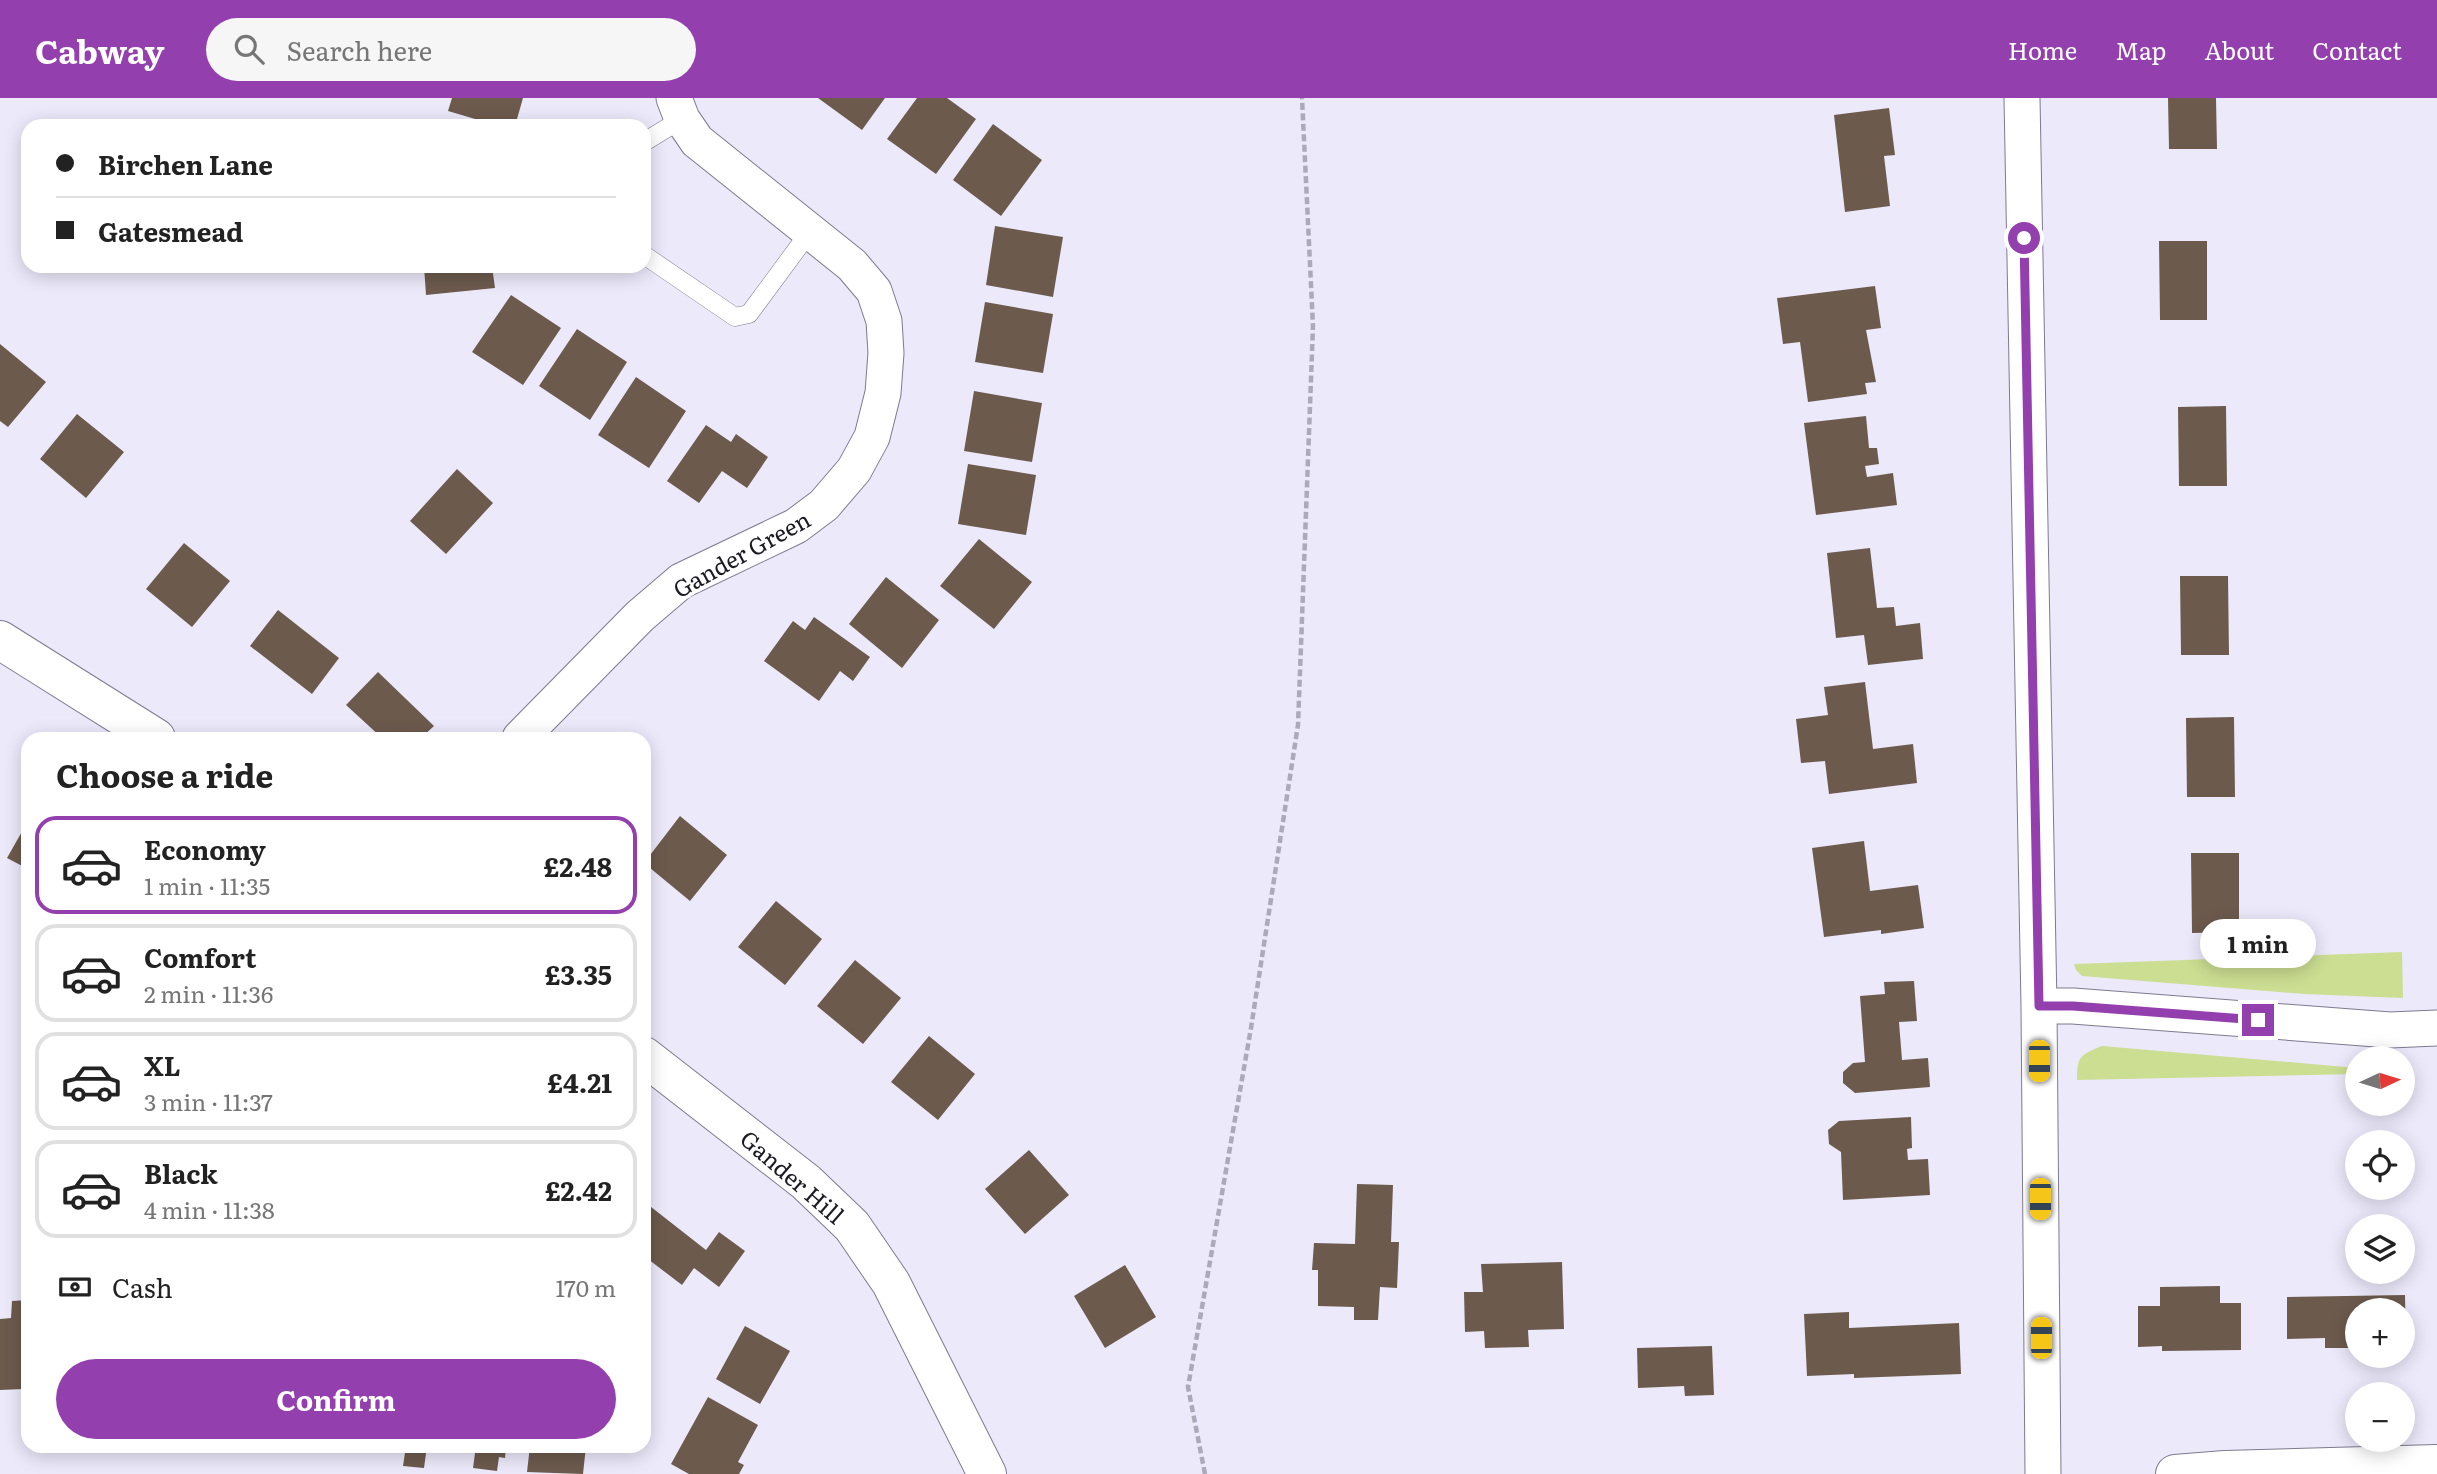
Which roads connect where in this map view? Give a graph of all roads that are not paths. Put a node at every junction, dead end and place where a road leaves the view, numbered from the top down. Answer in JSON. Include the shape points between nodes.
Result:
{"nodes":[{"id":1,"x":2022,"y":98,"type":"edge"},
{"id":2,"x":678,"y":108,"type":"edge"},
{"id":3,"x":651,"y":135,"type":"edge"},
{"id":4,"x":811,"y":230,"type":"junction"},
{"id":5,"x":651,"y":260,"type":"edge"},
{"id":6,"x":0,"y":640,"type":"edge"},
{"id":7,"x":146,"y":732,"type":"edge"},
{"id":8,"x":526,"y":732,"type":"edge"},
{"id":9,"x":2039,"y":1006,"type":"junction"},
{"id":10,"x":2437,"y":1028,"type":"edge"},
{"id":11,"x":651,"y":1061,"type":"edge"},
{"id":12,"x":2437,"y":1464,"type":"edge"},
{"id":13,"x":987,"y":1474,"type":"edge"},
{"id":14,"x":2043,"y":1474,"type":"edge"},
{"id":15,"x":2175,"y":1474,"type":"edge"}],
"edges":[{"from":1,"to":9,"type":"street"},
{"from":2,"to":3,"type":"lane","name":"Gander Green"},
{"from":2,"to":4,"type":"street","name":"Gander Green","via":[[698,141]]},
{"from":4,"to":5,"type":"lane","via":[[749,314],[735,317]]},
{"from":4,"to":8,"type":"street","name":"Gander Green","via":[[874,291],[884,321],[883,393],[872,437],[854,470],[824,505],[796,526],[681,582],[640,616]]},
{"from":6,"to":7,"type":"street"},
{"from":9,"to":10,"type":"street","via":[[2390,1030]]},
{"from":9,"to":14,"type":"street"},
{"from":11,"to":13,"type":"street","name":"Gander Hill","via":[[806,1182],[852,1226],[891,1283]]},
{"from":12,"to":15,"type":"street"}]}
